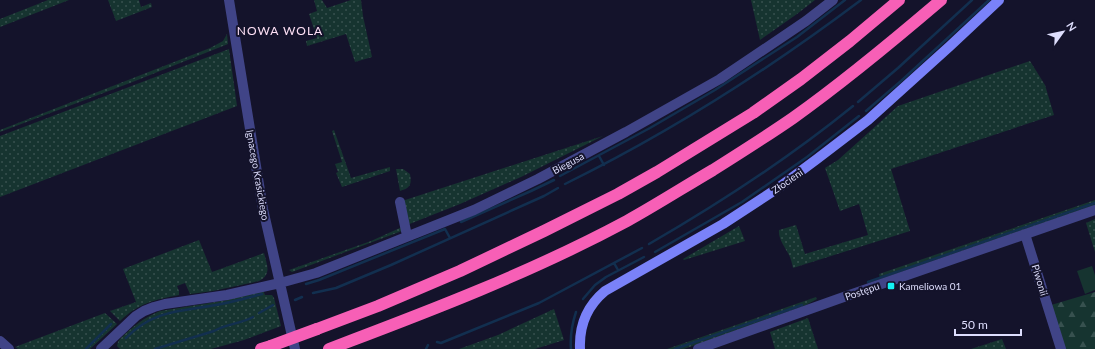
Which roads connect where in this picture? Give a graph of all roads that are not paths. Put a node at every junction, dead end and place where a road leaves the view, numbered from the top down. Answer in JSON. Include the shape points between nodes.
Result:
{"nodes":[{"id":1,"x":229,"y":0,"type":"edge"},
{"id":2,"x":833,"y":0,"type":"edge"},
{"id":3,"x":899,"y":0,"type":"edge"},
{"id":4,"x":941,"y":0,"type":"edge"},
{"id":5,"x":999,"y":0,"type":"edge"},
{"id":6,"x":400,"y":202,"type":"dead end"},
{"id":7,"x":1095,"y":210,"type":"edge"},
{"id":8,"x":1025,"y":234,"type":"junction"},
{"id":9,"x":408,"y":236,"type":"junction"},
{"id":10,"x":280,"y":283,"type":"junction"},
{"id":11,"x":0,"y":341,"type":"edge"},
{"id":12,"x":266,"y":347,"type":"edge"},
{"id":13,"x":9,"y":349,"type":"edge"},
{"id":14,"x":101,"y":349,"type":"edge"},
{"id":15,"x":296,"y":349,"type":"edge"},
{"id":16,"x":329,"y":349,"type":"edge"},
{"id":17,"x":580,"y":349,"type":"edge"},
{"id":18,"x":698,"y":349,"type":"edge"},
{"id":19,"x":1061,"y":349,"type":"edge"}],
"edges":[{"from":1,"to":10,"type":"street","name":"Ignacego Krasickiego","via":[[262,203]]},
{"from":2,"to":9,"type":"street","name":"Biegusa","via":[[720,79],[626,132],[474,210]]},
{"from":3,"to":12,"type":"highway","bridge":true,"via":[[801,79],[753,113],[624,191],[460,271],[378,306]]},
{"from":4,"to":16,"type":"highway","via":[[870,60],[794,117],[658,203],[573,248],[513,275]]},
{"from":5,"to":17,"type":"street","name":"Złocieni","via":[[868,120],[778,188],[723,224],[605,291],[585,317],[579,336]]},
{"from":6,"to":9,"type":"street"},
{"from":7,"to":8,"type":"street","name":"Postępu"},
{"from":8,"to":18,"type":"street","name":"Postępu"},
{"from":8,"to":19,"type":"street","name":"Piwonii"},
{"from":9,"to":10,"type":"street","name":"Biegusa","via":[[316,273]]},
{"from":10,"to":14,"type":"street","name":"Biegusa","via":[[154,307],[136,316]]},
{"from":10,"to":15,"type":"street","name":"Ignacego Krasickiego"},
{"from":11,"to":13,"type":"street"}]}
